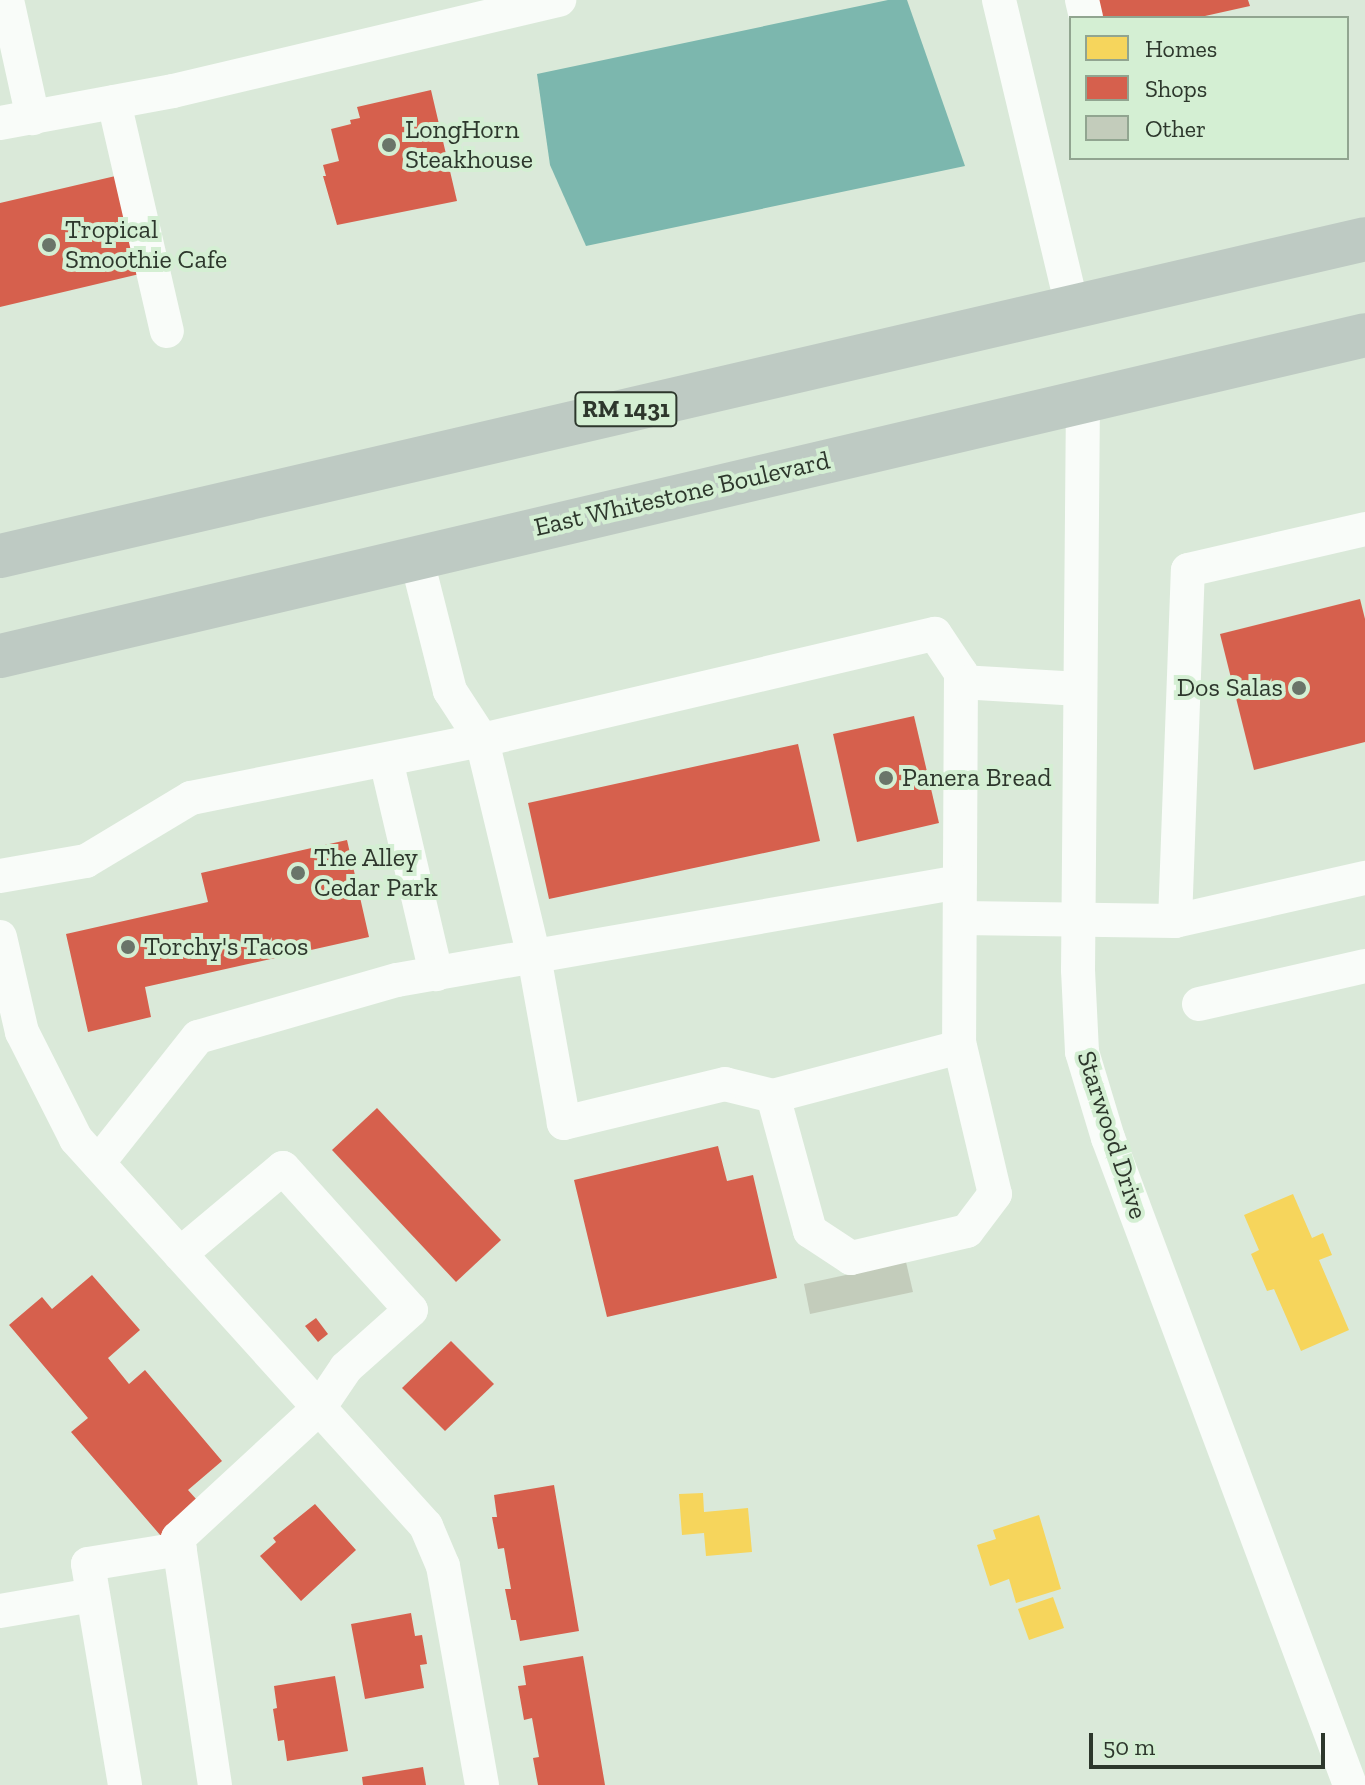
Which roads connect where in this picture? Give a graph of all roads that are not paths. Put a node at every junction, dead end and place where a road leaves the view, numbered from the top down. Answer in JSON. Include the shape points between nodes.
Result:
{"nodes":[{"id":1,"x":7,"y":0,"type":"edge"},
{"id":2,"x":559,"y":0,"type":"edge"},
{"id":3,"x":999,"y":0,"type":"edge"},
{"id":4,"x":114,"y":102,"type":"junction"},
{"id":5,"x":33,"y":118,"type":"junction"},
{"id":6,"x":0,"y":123,"type":"edge"},
{"id":7,"x":1365,"y":239,"type":"edge"},
{"id":8,"x":1072,"y":306,"type":"junction"},
{"id":9,"x":167,"y":331,"type":"dead end"},
{"id":10,"x":1365,"y":335,"type":"edge"},
{"id":11,"x":1083,"y":399,"type":"junction"},
{"id":12,"x":1365,"y":529,"type":"edge"},
{"id":13,"x":0,"y":556,"type":"edge"},
{"id":14,"x":416,"y":557,"type":"junction"},
{"id":15,"x":0,"y":656,"type":"edge"},
{"id":16,"x":961,"y":682,"type":"junction"},
{"id":17,"x":1080,"y":689,"type":"junction"},
{"id":18,"x":482,"y":740,"type":"junction"},
{"id":19,"x":386,"y":760,"type":"junction"},
{"id":20,"x":0,"y":876,"type":"edge"},
{"id":21,"x":1365,"y":878,"type":"edge"},
{"id":22,"x":960,"y":882,"type":"junction"},
{"id":23,"x":960,"y":918,"type":"junction"},
{"id":24,"x":1079,"y":921,"type":"junction"},
{"id":25,"x":1175,"y":921,"type":"junction"},
{"id":26,"x":0,"y":937,"type":"edge"},
{"id":27,"x":534,"y":957,"type":"junction"},
{"id":28,"x":1365,"y":966,"type":"edge"},
{"id":29,"x":436,"y":974,"type":"junction"},
{"id":30,"x":1199,"y":1004,"type":"dead end"},
{"id":31,"x":960,"y":1047,"type":"junction"},
{"id":32,"x":773,"y":1096,"type":"junction"},
{"id":33,"x":98,"y":1163,"type":"junction"},
{"id":34,"x":180,"y":1254,"type":"junction"},
{"id":35,"x":319,"y":1408,"type":"junction"},
{"id":36,"x":180,"y":1549,"type":"junction"},
{"id":37,"x":93,"y":1595,"type":"junction"},
{"id":38,"x":0,"y":1611,"type":"edge"},
{"id":39,"x":125,"y":1785,"type":"edge"},
{"id":40,"x":215,"y":1785,"type":"edge"},
{"id":41,"x":482,"y":1785,"type":"edge"},
{"id":42,"x":1350,"y":1785,"type":"edge"}],
"edges":[{"from":1,"to":5,"type":"street"},
{"from":2,"to":4,"type":"street"},
{"from":3,"to":8,"type":"street"},
{"from":4,"to":5,"type":"street"},
{"from":4,"to":9,"type":"street"},
{"from":5,"to":6,"type":"street"},
{"from":7,"to":8,"type":"main road","number":"RM 1431"},
{"from":8,"to":13,"type":"main road","number":"RM 1431"},
{"from":10,"to":11,"type":"main road","name":"East Whitestone Boulevard"},
{"from":11,"to":14,"type":"main road","name":"East Whitestone Boulevard"},
{"from":11,"to":17,"type":"street","name":"Starwood Drive"},
{"from":12,"to":25,"type":"street","via":[[1188,570]]},
{"from":14,"to":15,"type":"main road","name":"East Whitestone Boulevard"},
{"from":14,"to":18,"type":"street","via":[[450,691]]},
{"from":16,"to":17,"type":"street"},
{"from":16,"to":18,"type":"street","via":[[961,673],[935,634]]},
{"from":16,"to":22,"type":"street"},
{"from":17,"to":24,"type":"street","name":"Starwood Drive"},
{"from":18,"to":19,"type":"street"},
{"from":18,"to":27,"type":"street"},
{"from":19,"to":20,"type":"street","via":[[191,798],[86,861]]},
{"from":19,"to":29,"type":"street"},
{"from":21,"to":25,"type":"street"},
{"from":22,"to":23,"type":"street"},
{"from":22,"to":27,"type":"street"},
{"from":23,"to":24,"type":"street"},
{"from":23,"to":31,"type":"street"},
{"from":24,"to":25,"type":"street"},
{"from":24,"to":42,"type":"street","name":"Starwood Drive","via":[[1078,1014],[1088,1079]]},
{"from":26,"to":33,"type":"street","via":[[22,1032],[76,1139]]},
{"from":27,"to":29,"type":"street"},
{"from":27,"to":32,"type":"street","via":[[564,1123],[725,1084]]},
{"from":28,"to":30,"type":"street"},
{"from":29,"to":33,"type":"street","via":[[397,980],[198,1037]]},
{"from":31,"to":32,"type":"street"},
{"from":31,"to":32,"type":"street","via":[[995,1194],[967,1231],[851,1258],[810,1231]]},
{"from":33,"to":34,"type":"street"},
{"from":34,"to":35,"type":"street"},
{"from":34,"to":35,"type":"street","via":[[283,1168],[411,1310],[346,1368]]},
{"from":35,"to":36,"type":"street","via":[[178,1538]]},
{"from":35,"to":41,"type":"street","via":[[426,1526],[443,1566]]},
{"from":36,"to":37,"type":"street","via":[[88,1564]]},
{"from":36,"to":40,"type":"street"},
{"from":37,"to":38,"type":"street"},
{"from":37,"to":39,"type":"street"}]}
